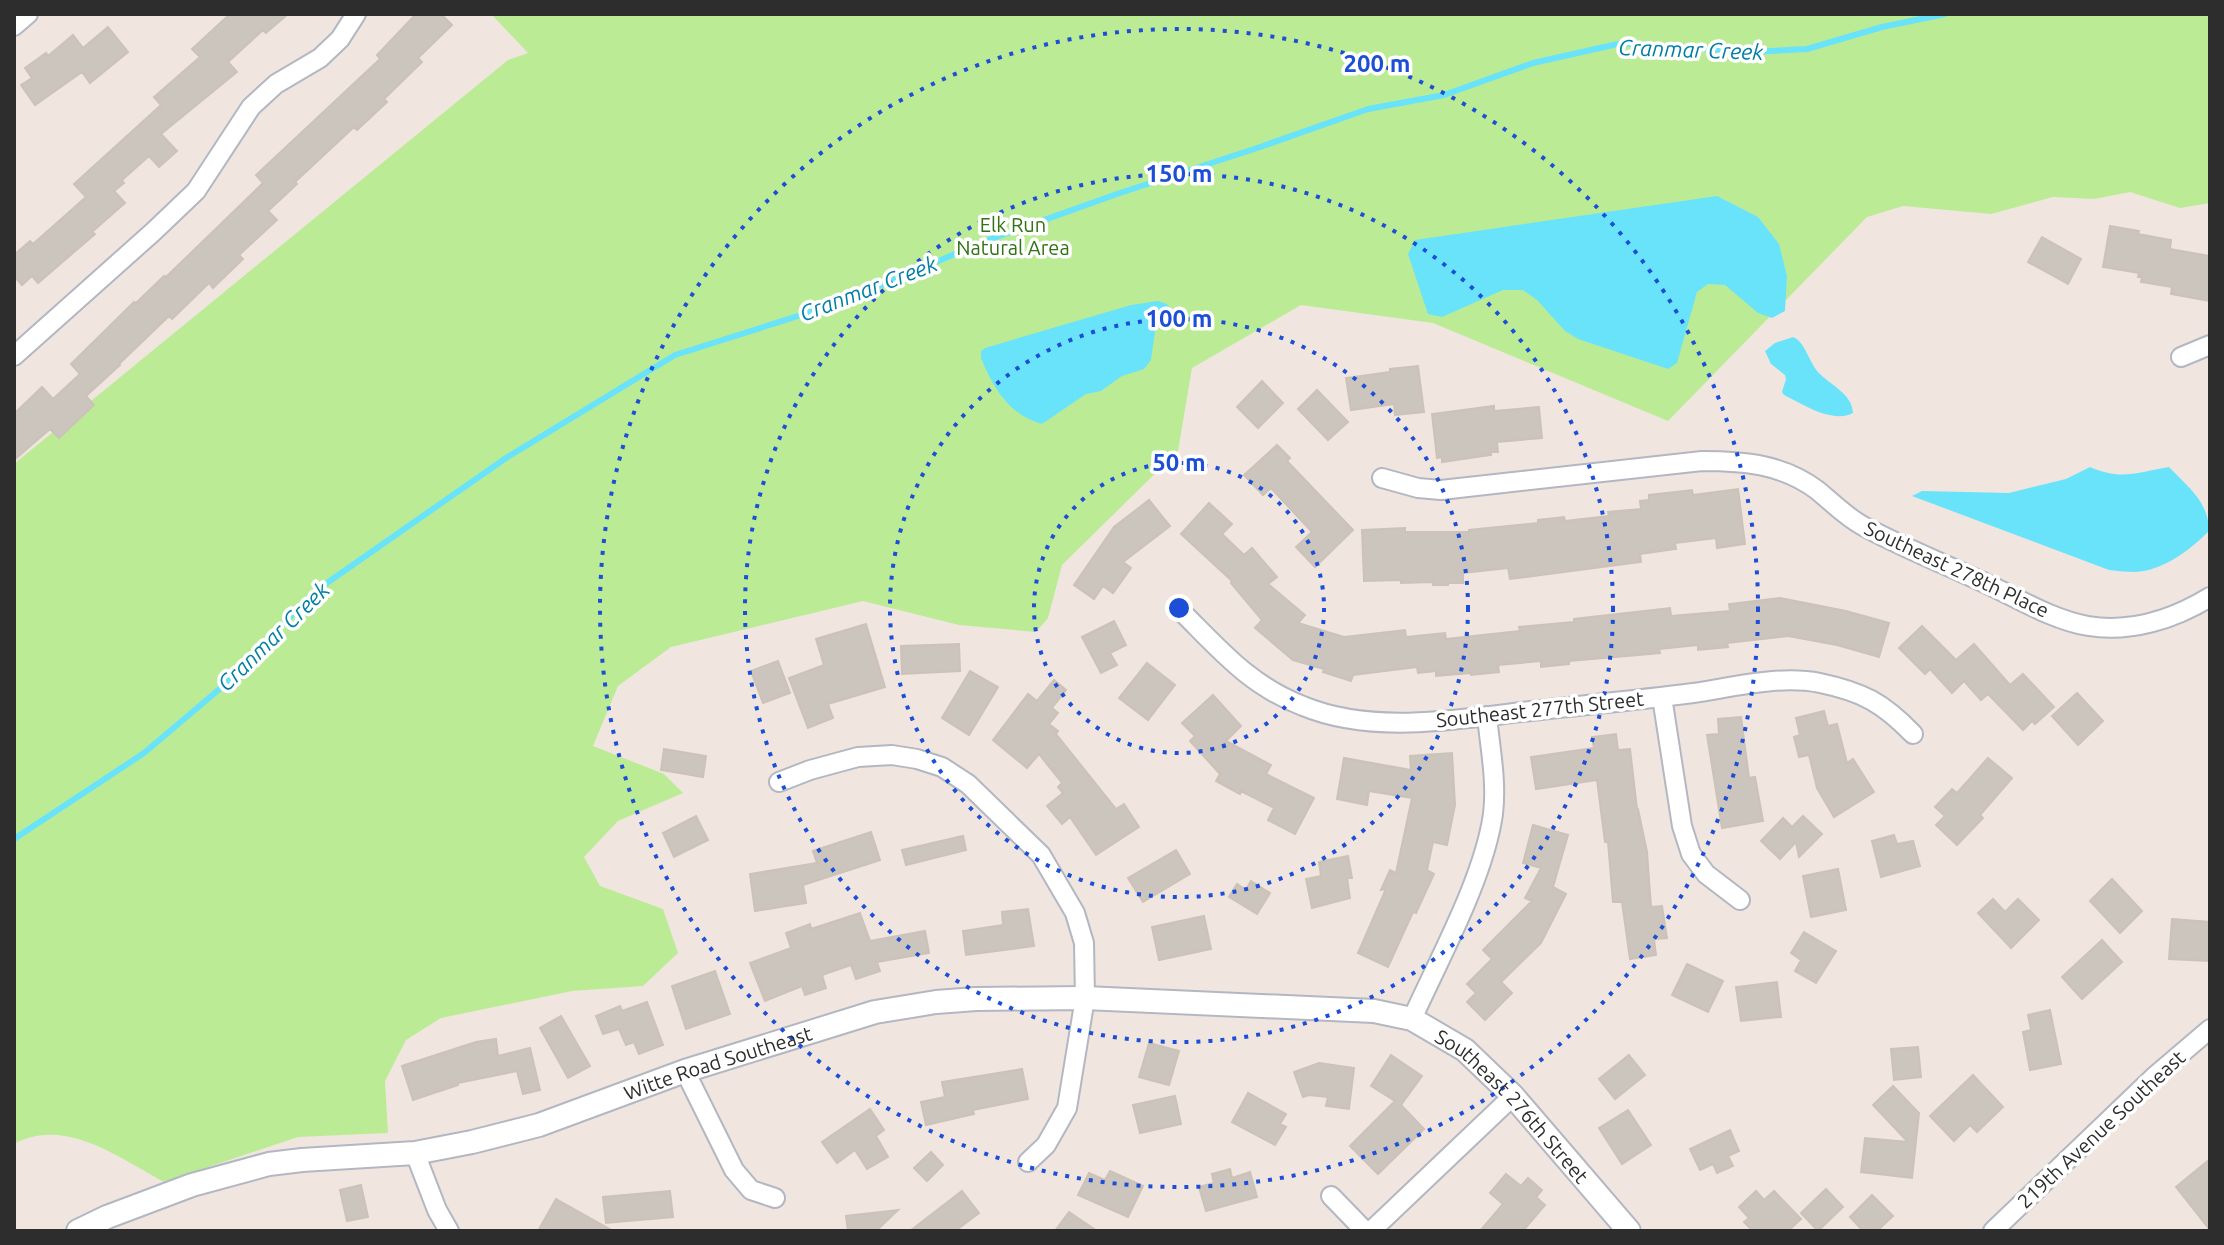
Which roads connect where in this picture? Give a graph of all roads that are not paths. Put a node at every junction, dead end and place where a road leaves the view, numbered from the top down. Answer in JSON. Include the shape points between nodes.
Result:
{"nodes":[{"id":1,"x":28,"y":14,"type":"edge"},
{"id":2,"x":356,"y":14,"type":"edge"},
{"id":3,"x":14,"y":26,"type":"edge"},
{"id":4,"x":2210,"y":345,"type":"edge"},
{"id":5,"x":14,"y":356,"type":"edge"},
{"id":6,"x":2181,"y":357,"type":"dead end"},
{"id":7,"x":1382,"y":478,"type":"dead end"},
{"id":8,"x":2210,"y":597,"type":"edge"},
{"id":9,"x":1184,"y":614,"type":"dead end"},
{"id":10,"x":1662,"y":697,"type":"junction"},
{"id":11,"x":1487,"y":716,"type":"junction"},
{"id":12,"x":1913,"y":734,"type":"dead end"},
{"id":13,"x":779,"y":782,"type":"dead end"},
{"id":14,"x":1740,"y":900,"type":"dead end"},
{"id":15,"x":1085,"y":998,"type":"junction"},
{"id":16,"x":1374,"y":1011,"type":"joint"},
{"id":17,"x":1412,"y":1019,"type":"junction"},
{"id":18,"x":2210,"y":1029,"type":"edge"},
{"id":19,"x":685,"y":1071,"type":"junction"},
{"id":20,"x":1513,"y":1096,"type":"junction"},
{"id":21,"x":415,"y":1153,"type":"junction"},
{"id":22,"x":1028,"y":1162,"type":"dead end"},
{"id":23,"x":1331,"y":1196,"type":"dead end"},
{"id":24,"x":775,"y":1198,"type":"dead end"},
{"id":25,"x":78,"y":1231,"type":"edge"},
{"id":26,"x":449,"y":1231,"type":"edge"},
{"id":27,"x":1368,"y":1231,"type":"edge"},
{"id":28,"x":1629,"y":1231,"type":"edge"},
{"id":29,"x":1993,"y":1231,"type":"edge"}],
"edges":[{"from":1,"to":3,"type":"street"},
{"from":2,"to":5,"type":"street","via":[[320,58],[276,84],[251,107],[196,191]]},
{"from":4,"to":6,"type":"street"},
{"from":7,"to":8,"type":"street","name":"Southeast 278th Place","via":[[1441,490],[1702,461],[1762,464],[1799,478],[1863,526],[2088,626],[2159,621]]},
{"from":9,"to":11,"type":"street","name":"Southeast 277th Street","via":[[1245,674],[1305,707],[1383,724]]},
{"from":10,"to":11,"type":"street","name":"Southeast 277th Street"},
{"from":10,"to":12,"type":"street","name":"Southeast 277th Street","via":[[1787,680],[1817,683],[1866,697]]},
{"from":10,"to":14,"type":"street","via":[[1691,854],[1706,874]]},
{"from":11,"to":17,"type":"street","via":[[1493,815],[1468,896]]},
{"from":13,"to":15,"type":"street","via":[[858,757],[892,755],[942,767],[968,784],[1041,855],[1075,913],[1084,943]]},
{"from":15,"to":16,"type":"street","name":"Witte Road Southeast"},
{"from":15,"to":19,"type":"street","name":"Witte Road Southeast","via":[[976,999],[875,1012]]},
{"from":15,"to":22,"type":"street","via":[[1067,1108],[1046,1145]]},
{"from":16,"to":17,"type":"street","name":"Southeast 276th Street"},
{"from":17,"to":20,"type":"street","name":"Southeast 276th Street","via":[[1465,1050]]},
{"from":18,"to":29,"type":"street","name":"219th Avenue Southeast"},
{"from":19,"to":21,"type":"street","name":"Witte Road Southeast","via":[[539,1125]]},
{"from":19,"to":24,"type":"street","via":[[734,1170],[751,1190]]},
{"from":20,"to":27,"type":"street"},
{"from":20,"to":28,"type":"street","name":"Southeast 276th Street"},
{"from":21,"to":25,"type":"street","name":"Witte Road Southeast","via":[[269,1164],[192,1185]]},
{"from":21,"to":26,"type":"street"},
{"from":23,"to":27,"type":"street"}]}
